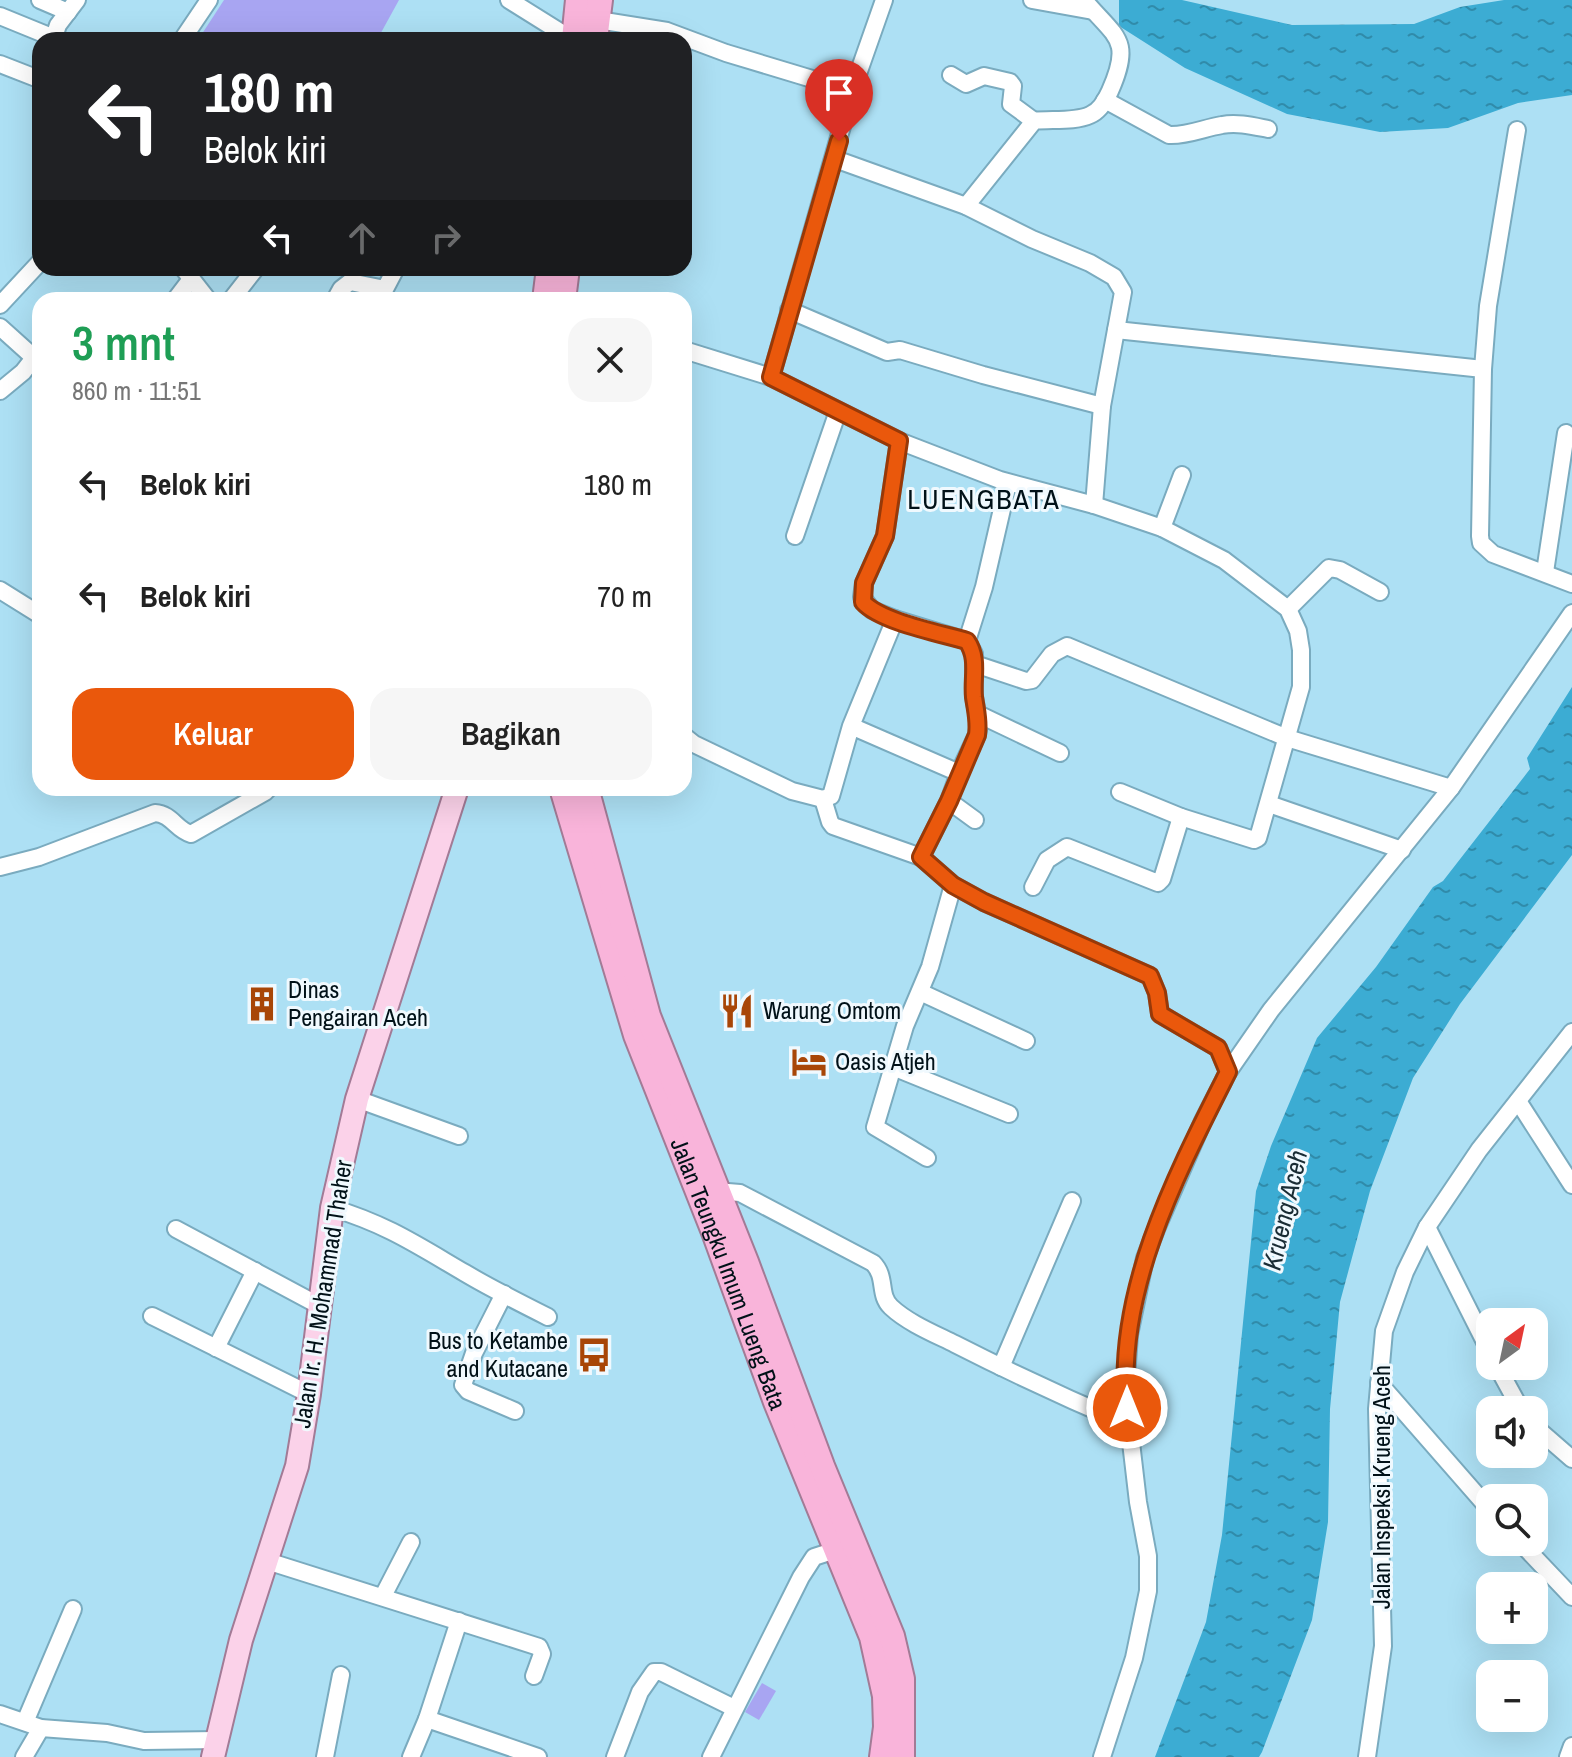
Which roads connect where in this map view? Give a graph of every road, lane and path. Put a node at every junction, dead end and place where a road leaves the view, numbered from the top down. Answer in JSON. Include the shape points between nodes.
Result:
{"nodes":[{"id":1,"x":40,"y":0,"type":"edge"},
{"id":2,"x":209,"y":0,"type":"edge"},
{"id":3,"x":509,"y":0,"type":"edge"},
{"id":4,"x":578,"y":0,"type":"edge"},
{"id":5,"x":884,"y":0,"type":"edge"},
{"id":6,"x":1032,"y":0,"type":"edge"},
{"id":7,"x":1088,"y":5,"type":"edge"},
{"id":8,"x":73,"y":6,"type":"edge"},
{"id":9,"x":0,"y":16,"type":"edge"},
{"id":10,"x":598,"y":20,"type":"edge"},
{"id":11,"x":37,"y":32,"type":"edge"},
{"id":12,"x":56,"y":32,"type":"edge"},
{"id":13,"x":187,"y":32,"type":"edge"},
{"id":14,"x":560,"y":32,"type":"edge"},
{"id":15,"x":574,"y":32,"type":"edge"},
{"id":16,"x":670,"y":32,"type":"edge"},
{"id":17,"x":692,"y":40,"type":"edge"},
{"id":18,"x":0,"y":64,"type":"edge"},
{"id":19,"x":951,"y":75,"type":"dead end"},
{"id":20,"x":32,"y":76,"type":"edge"},
{"id":21,"x":852,"y":91,"type":"junction"},
{"id":22,"x":1105,"y":100,"type":"junction"},
{"id":23,"x":1034,"y":121,"type":"junction"},
{"id":24,"x":1268,"y":129,"type":"dead end"},
{"id":25,"x":1517,"y":130,"type":"dead end"},
{"id":26,"x":835,"y":159,"type":"junction"},
{"id":27,"x":966,"y":206,"type":"junction"},
{"id":28,"x":32,"y":271,"type":"edge"},
{"id":29,"x":189,"y":276,"type":"edge"},
{"id":30,"x":250,"y":276,"type":"edge"},
{"id":31,"x":392,"y":276,"type":"edge"},
{"id":32,"x":202,"y":292,"type":"edge"},
{"id":33,"x":237,"y":292,"type":"edge"},
{"id":34,"x":339,"y":292,"type":"edge"},
{"id":35,"x":0,"y":305,"type":"edge"},
{"id":36,"x":789,"y":310,"type":"junction"},
{"id":37,"x":0,"y":327,"type":"edge"},
{"id":38,"x":1116,"y":330,"type":"junction"},
{"id":39,"x":692,"y":352,"type":"edge"},
{"id":40,"x":32,"y":356,"type":"edge"},
{"id":41,"x":32,"y":365,"type":"edge"},
{"id":42,"x":1483,"y":369,"type":"junction"},
{"id":43,"x":771,"y":377,"type":"junction"},
{"id":44,"x":0,"y":391,"type":"edge"},
{"id":45,"x":1102,"y":406,"type":"junction"},
{"id":46,"x":838,"y":411,"type":"junction"},
{"id":47,"x":1566,"y":433,"type":"dead end"},
{"id":48,"x":899,"y":441,"type":"junction"},
{"id":49,"x":1182,"y":475,"type":"dead end"},
{"id":50,"x":1008,"y":483,"type":"junction"},
{"id":51,"x":1094,"y":505,"type":"junction"},
{"id":52,"x":1162,"y":528,"type":"junction"},
{"id":53,"x":795,"y":536,"type":"dead end"},
{"id":54,"x":1545,"y":572,"type":"junction"},
{"id":55,"x":1571,"y":581,"type":"edge"},
{"id":56,"x":0,"y":590,"type":"edge"},
{"id":57,"x":1380,"y":592,"type":"dead end"},
{"id":58,"x":1288,"y":609,"type":"junction"},
{"id":59,"x":32,"y":610,"type":"edge"},
{"id":60,"x":1572,"y":613,"type":"edge"},
{"id":61,"x":895,"y":619,"type":"junction"},
{"id":62,"x":967,"y":641,"type":"junction"},
{"id":63,"x":975,"y":664,"type":"junction"},
{"id":64,"x":978,"y":714,"type":"junction"},
{"id":65,"x":851,"y":726,"type":"junction"},
{"id":66,"x":1287,"y":738,"type":"junction"},
{"id":67,"x":692,"y":742,"type":"edge"},
{"id":68,"x":1060,"y":753,"type":"dead end"},
{"id":69,"x":959,"y":773,"type":"junction"},
{"id":70,"x":1451,"y":788,"type":"junction"},
{"id":71,"x":1120,"y":792,"type":"dead end"},
{"id":72,"x":258,"y":796,"type":"edge"},
{"id":73,"x":454,"y":796,"type":"edge"},
{"id":74,"x":565,"y":796,"type":"edge"},
{"id":75,"x":588,"y":796,"type":"edge"},
{"id":76,"x":823,"y":799,"type":"junction"},
{"id":77,"x":949,"y":801,"type":"junction"},
{"id":78,"x":1269,"y":804,"type":"junction"},
{"id":79,"x":1181,"y":817,"type":"junction"},
{"id":80,"x":975,"y":820,"type":"dead end"},
{"id":81,"x":1402,"y":850,"type":"junction"},
{"id":82,"x":921,"y":857,"type":"junction"},
{"id":83,"x":0,"y":867,"type":"edge"},
{"id":84,"x":953,"y":885,"type":"junction"},
{"id":85,"x":1033,"y":887,"type":"dead end"},
{"id":86,"x":626,"y":969,"type":"junction"},
{"id":87,"x":920,"y":992,"type":"junction"},
{"id":88,"x":1572,"y":1032,"type":"edge"},
{"id":89,"x":1026,"y":1041,"type":"dead end"},
{"id":90,"x":893,"y":1067,"type":"junction"},
{"id":91,"x":1228,"y":1072,"type":"junction"},
{"id":92,"x":357,"y":1099,"type":"junction"},
{"id":93,"x":1518,"y":1101,"type":"junction"},
{"id":94,"x":1009,"y":1114,"type":"dead end"},
{"id":95,"x":459,"y":1136,"type":"dead end"},
{"id":96,"x":927,"y":1158,"type":"dead end"},
{"id":97,"x":1572,"y":1185,"type":"edge"},
{"id":98,"x":716,"y":1191,"type":"junction"},
{"id":99,"x":1072,"y":1201,"type":"dead end"},
{"id":100,"x":332,"y":1208,"type":"junction"},
{"id":101,"x":1427,"y":1227,"type":"junction"},
{"id":102,"x":176,"y":1229,"type":"dead end"},
{"id":103,"x":255,"y":1271,"type":"junction"},
{"id":104,"x":504,"y":1294,"type":"junction"},
{"id":105,"x":318,"y":1305,"type":"junction"},
{"id":106,"x":152,"y":1316,"type":"dead end"},
{"id":107,"x":548,"y":1317,"type":"dead end"},
{"id":108,"x":1476,"y":1324,"type":"edge"},
{"id":109,"x":216,"y":1348,"type":"junction"},
{"id":110,"x":1001,"y":1367,"type":"junction"},
{"id":111,"x":1379,"y":1383,"type":"junction"},
{"id":112,"x":309,"y":1394,"type":"junction"},
{"id":113,"x":515,"y":1411,"type":"dead end"},
{"id":114,"x":1129,"y":1425,"type":"junction"},
{"id":115,"x":1548,"y":1438,"type":"edge"},
{"id":116,"x":1572,"y":1459,"type":"edge"},
{"id":117,"x":1476,"y":1494,"type":"edge"},
{"id":118,"x":411,"y":1542,"type":"dead end"},
{"id":119,"x":845,"y":1547,"type":"junction"},
{"id":120,"x":1533,"y":1556,"type":"edge"},
{"id":121,"x":267,"y":1561,"type":"junction"},
{"id":122,"x":383,"y":1596,"type":"junction"},
{"id":123,"x":1572,"y":1597,"type":"edge"},
{"id":124,"x":73,"y":1609,"type":"dead end"},
{"id":125,"x":459,"y":1621,"type":"junction"},
{"id":126,"x":341,"y":1675,"type":"dead end"},
{"id":127,"x":534,"y":1676,"type":"dead end"},
{"id":128,"x":734,"y":1708,"type":"junction"},
{"id":129,"x":0,"y":1714,"type":"edge"},
{"id":130,"x":427,"y":1719,"type":"junction"},
{"id":131,"x":33,"y":1725,"type":"junction"},
{"id":132,"x":1572,"y":1746,"type":"edge"},
{"id":133,"x":215,"y":1748,"type":"edge"},
{"id":134,"x":24,"y":1757,"type":"edge"},
{"id":135,"x":325,"y":1757,"type":"edge"},
{"id":136,"x":411,"y":1757,"type":"edge"},
{"id":137,"x":538,"y":1757,"type":"edge"},
{"id":138,"x":615,"y":1757,"type":"edge"},
{"id":139,"x":711,"y":1757,"type":"edge"},
{"id":140,"x":882,"y":1757,"type":"edge"},
{"id":141,"x":902,"y":1757,"type":"edge"},
{"id":142,"x":1102,"y":1757,"type":"edge"},
{"id":143,"x":1367,"y":1757,"type":"edge"},
{"id":144,"x":1568,"y":1757,"type":"edge"}],
"edges":[{"from":1,"to":8,"type":"street"},
{"from":2,"to":13,"type":"street"},
{"from":3,"to":14,"type":"street"},
{"from":4,"to":15,"type":"highway"},
{"from":5,"to":21,"type":"street"},
{"from":6,"to":7,"type":"street"},
{"from":7,"to":22,"type":"street","via":[[1122,48],[1122,61]]},
{"from":8,"to":12,"type":"street"},
{"from":9,"to":11,"type":"street"},
{"from":10,"to":16,"type":"street"},
{"from":17,"to":21,"type":"street"},
{"from":18,"to":20,"type":"street"},
{"from":19,"to":23,"type":"street","via":[[966,84],[984,76],[1010,82],[1011,104]]},
{"from":21,"to":26,"type":"street"},
{"from":22,"to":23,"type":"street","via":[[1091,115]]},
{"from":22,"to":24,"type":"street","via":[[1169,135],[1223,125]]},
{"from":23,"to":27,"type":"street"},
{"from":25,"to":42,"type":"street"},
{"from":26,"to":27,"type":"street"},
{"from":26,"to":36,"type":"street"},
{"from":27,"to":38,"type":"street","via":[[1114,277],[1123,292]]},
{"from":28,"to":35,"type":"street"},
{"from":29,"to":32,"type":"street"},
{"from":30,"to":33,"type":"street"},
{"from":31,"to":34,"type":"street","via":[[385,289],[350,282]]},
{"from":36,"to":43,"type":"street"},
{"from":36,"to":45,"type":"street","via":[[887,352],[900,350]]},
{"from":37,"to":40,"type":"street"},
{"from":38,"to":42,"type":"street"},
{"from":38,"to":45,"type":"street"},
{"from":39,"to":43,"type":"street"},
{"from":41,"to":44,"type":"street"},
{"from":42,"to":54,"type":"street","via":[[1481,543],[1493,554]]},
{"from":43,"to":46,"type":"street"},
{"from":45,"to":51,"type":"street"},
{"from":46,"to":48,"type":"street"},
{"from":46,"to":53,"type":"street"},
{"from":47,"to":54,"type":"street"},
{"from":48,"to":50,"type":"street"},
{"from":48,"to":61,"type":"street","via":[[885,536],[862,597],[872,610]]},
{"from":49,"to":52,"type":"street"},
{"from":50,"to":51,"type":"street"},
{"from":50,"to":62,"type":"street"},
{"from":51,"to":52,"type":"street"},
{"from":52,"to":58,"type":"street","via":[[1224,560]]},
{"from":54,"to":55,"type":"street"},
{"from":56,"to":59,"type":"street"},
{"from":57,"to":58,"type":"street","via":[[1329,568]]},
{"from":58,"to":66,"type":"street","via":[[1298,631],[1301,687]]},
{"from":60,"to":70,"type":"street"},
{"from":61,"to":62,"type":"street"},
{"from":61,"to":65,"type":"street"},
{"from":62,"to":63,"type":"street"},
{"from":63,"to":64,"type":"street"},
{"from":63,"to":66,"type":"street","via":[[1032,680],[1052,654],[1067,646]]},
{"from":64,"to":68,"type":"street"},
{"from":64,"to":69,"type":"street","via":[[977,735]]},
{"from":65,"to":69,"type":"street"},
{"from":65,"to":76,"type":"street","via":[[831,796]]},
{"from":66,"to":70,"type":"street"},
{"from":66,"to":78,"type":"street"},
{"from":67,"to":76,"type":"street","via":[[792,791]]},
{"from":69,"to":77,"type":"street"},
{"from":70,"to":81,"type":"street"},
{"from":71,"to":79,"type":"street"},
{"from":72,"to":83,"type":"street","via":[[191,834],[155,813]]},
{"from":73,"to":92,"type":"main road","name":"Jalan Ir. H. Mohammad Thaher"},
{"from":74,"to":86,"type":"highway","name":"Jalan Teungku Imum Lueng Bata"},
{"from":75,"to":86,"type":"highway","name":"Jalan Teungku Imum Lueng Bata"},
{"from":76,"to":82,"type":"street","via":[[833,826]]},
{"from":77,"to":80,"type":"street"},
{"from":77,"to":82,"type":"street"},
{"from":78,"to":79,"type":"street","via":[[1254,840]]},
{"from":78,"to":81,"type":"street"},
{"from":79,"to":85,"type":"street","via":[[1158,883],[1067,847],[1047,860]]},
{"from":81,"to":91,"type":"street","via":[[1271,1010]]},
{"from":82,"to":84,"type":"street"},
{"from":84,"to":87,"type":"street"},
{"from":84,"to":91,"type":"street","via":[[1150,976],[1160,1014],[1218,1048]]},
{"from":86,"to":98,"type":"highway","name":"Jalan Teungku Imum Lueng Bata"},
{"from":86,"to":119,"type":"highway","name":"Jalan Teungku Imum Lueng Bata","via":[[636,1035]]},
{"from":87,"to":89,"type":"street"},
{"from":87,"to":90,"type":"street"},
{"from":88,"to":93,"type":"street","name":"Jalan Inspeksi Krueng Aceh"},
{"from":90,"to":94,"type":"street"},
{"from":90,"to":96,"type":"street","via":[[875,1127]]},
{"from":91,"to":114,"type":"street","via":[[1145,1258],[1129,1335]]},
{"from":92,"to":95,"type":"street"},
{"from":92,"to":100,"type":"main road","name":"Jalan Ir. H. Mohammad Thaher"},
{"from":93,"to":97,"type":"street"},
{"from":93,"to":101,"type":"street","name":"Jalan Inspeksi Krueng Aceh"},
{"from":98,"to":110,"type":"street","via":[[740,1193],[873,1263],[882,1274],[889,1306]]},
{"from":98,"to":119,"type":"highway","name":"Jalan Teungku Imum Lueng Bata","via":[[822,1466]]},
{"from":99,"to":110,"type":"street"},
{"from":100,"to":104,"type":"street","via":[[407,1237]]},
{"from":100,"to":105,"type":"main road","name":"Jalan Ir. H. Mohammad Thaher"},
{"from":101,"to":108,"type":"street"},
{"from":101,"to":111,"type":"street","name":"Jalan Inspeksi Krueng Aceh","via":[[1384,1331]]},
{"from":102,"to":103,"type":"street"},
{"from":103,"to":105,"type":"street"},
{"from":103,"to":109,"type":"street"},
{"from":104,"to":107,"type":"street"},
{"from":104,"to":113,"type":"street","via":[[463,1385]]},
{"from":105,"to":112,"type":"main road","name":"Jalan Ir. H. Mohammad Thaher"},
{"from":106,"to":109,"type":"street"},
{"from":109,"to":112,"type":"street"},
{"from":110,"to":114,"type":"street"},
{"from":111,"to":117,"type":"street"},
{"from":111,"to":143,"type":"street","name":"Jalan Inspeksi Krueng Aceh","via":[[1383,1646]]},
{"from":112,"to":121,"type":"main road","name":"Jalan Ir. H. Mohammad Thaher","via":[[297,1466]]},
{"from":114,"to":142,"type":"street","via":[[1148,1591],[1134,1658]]},
{"from":115,"to":116,"type":"street"},
{"from":118,"to":122,"type":"street"},
{"from":119,"to":128,"type":"street","via":[[814,1557]]},
{"from":119,"to":140,"type":"highway","name":"Jalan Teungku Imum Lueng Bata","via":[[885,1696]]},
{"from":119,"to":141,"type":"highway","name":"Jalan Teungku Imum Lueng Bata","via":[[897,1652],[904,1710]]},
{"from":120,"to":123,"type":"street"},
{"from":121,"to":122,"type":"street"},
{"from":121,"to":133,"type":"main road","name":"Jalan Ir. H. Mohammad Thaher"},
{"from":122,"to":125,"type":"street"},
{"from":124,"to":131,"type":"street"},
{"from":125,"to":127,"type":"street","via":[[539,1647],[542,1654]]},
{"from":125,"to":130,"type":"street"},
{"from":126,"to":135,"type":"street"},
{"from":128,"to":138,"type":"street","via":[[654,1672],[640,1692]]},
{"from":128,"to":139,"type":"street"},
{"from":129,"to":131,"type":"street"},
{"from":130,"to":136,"type":"street"},
{"from":130,"to":137,"type":"street"},
{"from":131,"to":133,"type":"street"},
{"from":131,"to":134,"type":"street"},
{"from":132,"to":144,"type":"street"}]}
